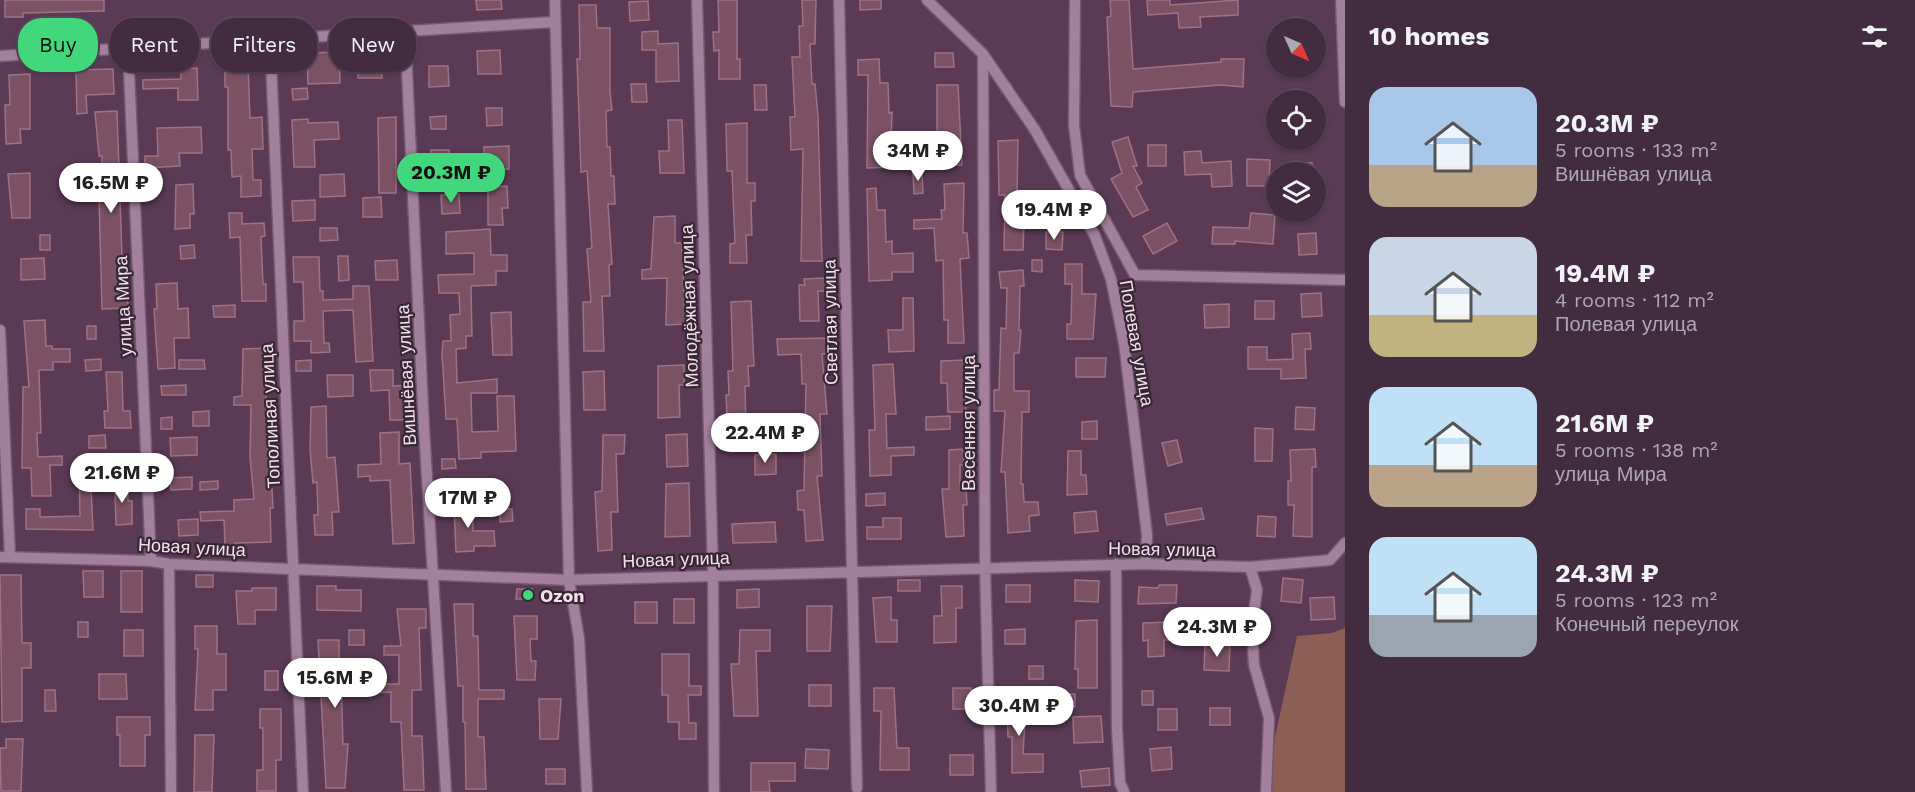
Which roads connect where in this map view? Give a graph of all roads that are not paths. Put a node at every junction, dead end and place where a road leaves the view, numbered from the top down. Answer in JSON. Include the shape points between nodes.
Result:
{"nodes":[{"id":1,"x":555,"y":0,"type":"edge"},
{"id":2,"x":697,"y":0,"type":"edge"},
{"id":3,"x":839,"y":0,"type":"edge"},
{"id":4,"x":927,"y":0,"type":"edge"},
{"id":5,"x":1075,"y":0,"type":"edge"},
{"id":6,"x":1341,"y":0,"type":"edge"},
{"id":7,"x":554,"y":22,"type":"junction"},
{"id":8,"x":416,"y":28,"type":"edge"},
{"id":9,"x":110,"y":50,"type":"edge"},
{"id":10,"x":983,"y":54,"type":"junction"},
{"id":11,"x":0,"y":56,"type":"edge"},
{"id":12,"x":129,"y":72,"type":"edge"},
{"id":13,"x":271,"y":72,"type":"edge"},
{"id":14,"x":407,"y":72,"type":"edge"},
{"id":15,"x":1345,"y":102,"type":"edge"},
{"id":16,"x":1080,"y":175,"type":"junction"},
{"id":17,"x":1069,"y":191,"type":"junction"},
{"id":18,"x":1345,"y":280,"type":"edge"},
{"id":19,"x":0,"y":330,"type":"edge"},
{"id":20,"x":1345,"y":543,"type":"edge"},
{"id":21,"x":5,"y":557,"type":"edge"},
{"id":22,"x":151,"y":561,"type":"junction"},
{"id":23,"x":169,"y":564,"type":"junction"},
{"id":24,"x":1116,"y":564,"type":"junction"},
{"id":25,"x":1146,"y":564,"type":"junction"},
{"id":26,"x":293,"y":567,"type":"junction"},
{"id":27,"x":985,"y":567,"type":"junction"},
{"id":28,"x":1250,"y":567,"type":"junction"},
{"id":29,"x":852,"y":570,"type":"junction"},
{"id":30,"x":434,"y":574,"type":"junction"},
{"id":31,"x":713,"y":574,"type":"junction"},
{"id":32,"x":569,"y":580,"type":"junction"},
{"id":33,"x":857,"y":788,"type":"dead end"},
{"id":34,"x":171,"y":792,"type":"edge"},
{"id":35,"x":303,"y":792,"type":"edge"},
{"id":36,"x":446,"y":792,"type":"edge"},
{"id":37,"x":587,"y":792,"type":"edge"},
{"id":38,"x":714,"y":792,"type":"edge"},
{"id":39,"x":991,"y":792,"type":"edge"},
{"id":40,"x":1124,"y":792,"type":"edge"},
{"id":41,"x":1265,"y":792,"type":"edge"}],
"edges":[{"from":1,"to":7,"type":"street"},
{"from":2,"to":31,"type":"street","name":"Молодёжная улица"},
{"from":3,"to":29,"type":"street","name":"Светлая улица"},
{"from":4,"to":10,"type":"street","name":"Полевая улица"},
{"from":5,"to":16,"type":"street","via":[[1074,125]]},
{"from":6,"to":15,"type":"street"},
{"from":7,"to":8,"type":"street"},
{"from":7,"to":32,"type":"street"},
{"from":9,"to":11,"type":"street"},
{"from":10,"to":17,"type":"street","name":"Полевая улица","via":[[1035,130]]},
{"from":10,"to":27,"type":"street","name":"Весенняя улица"},
{"from":12,"to":22,"type":"street","name":"улица Мира"},
{"from":13,"to":26,"type":"street","name":"Тополиная улица"},
{"from":14,"to":30,"type":"street","name":"Вишнёвая улица"},
{"from":16,"to":17,"type":"street"},
{"from":16,"to":18,"type":"street","via":[[1136,275]]},
{"from":17,"to":25,"type":"street","name":"Полевая улица","via":[[1095,236],[1111,279],[1124,343],[1147,535]]},
{"from":19,"to":21,"type":"street"},
{"from":20,"to":28,"type":"street","name":"Новая улица","via":[[1330,560]]},
{"from":21,"to":22,"type":"street","name":"Новая улица"},
{"from":22,"to":23,"type":"street","name":"Новая улица"},
{"from":23,"to":26,"type":"street","name":"Новая улица"},
{"from":23,"to":34,"type":"street"},
{"from":24,"to":25,"type":"street","name":"Новая улица"},
{"from":24,"to":27,"type":"street","name":"Новая улица"},
{"from":24,"to":40,"type":"street","via":[[1117,729]]},
{"from":25,"to":28,"type":"street","name":"Новая улица"},
{"from":26,"to":30,"type":"street","name":"Новая улица"},
{"from":26,"to":35,"type":"street","name":"Тополиная улица"},
{"from":27,"to":29,"type":"street","name":"Новая улица"},
{"from":27,"to":39,"type":"street","name":"Весенняя улица"},
{"from":28,"to":41,"type":"street","via":[[1258,600],[1252,627],[1254,665],[1269,718]]},
{"from":29,"to":31,"type":"street","name":"Новая улица"},
{"from":29,"to":33,"type":"street","name":"Светлая улица"},
{"from":30,"to":32,"type":"street","name":"Новая улица"},
{"from":30,"to":36,"type":"street","name":"Вишнёвая улица"},
{"from":31,"to":32,"type":"street","name":"Новая улица"},
{"from":31,"to":38,"type":"street","name":"Молодёжная улица"},
{"from":32,"to":37,"type":"street","via":[[579,638]]}]}
